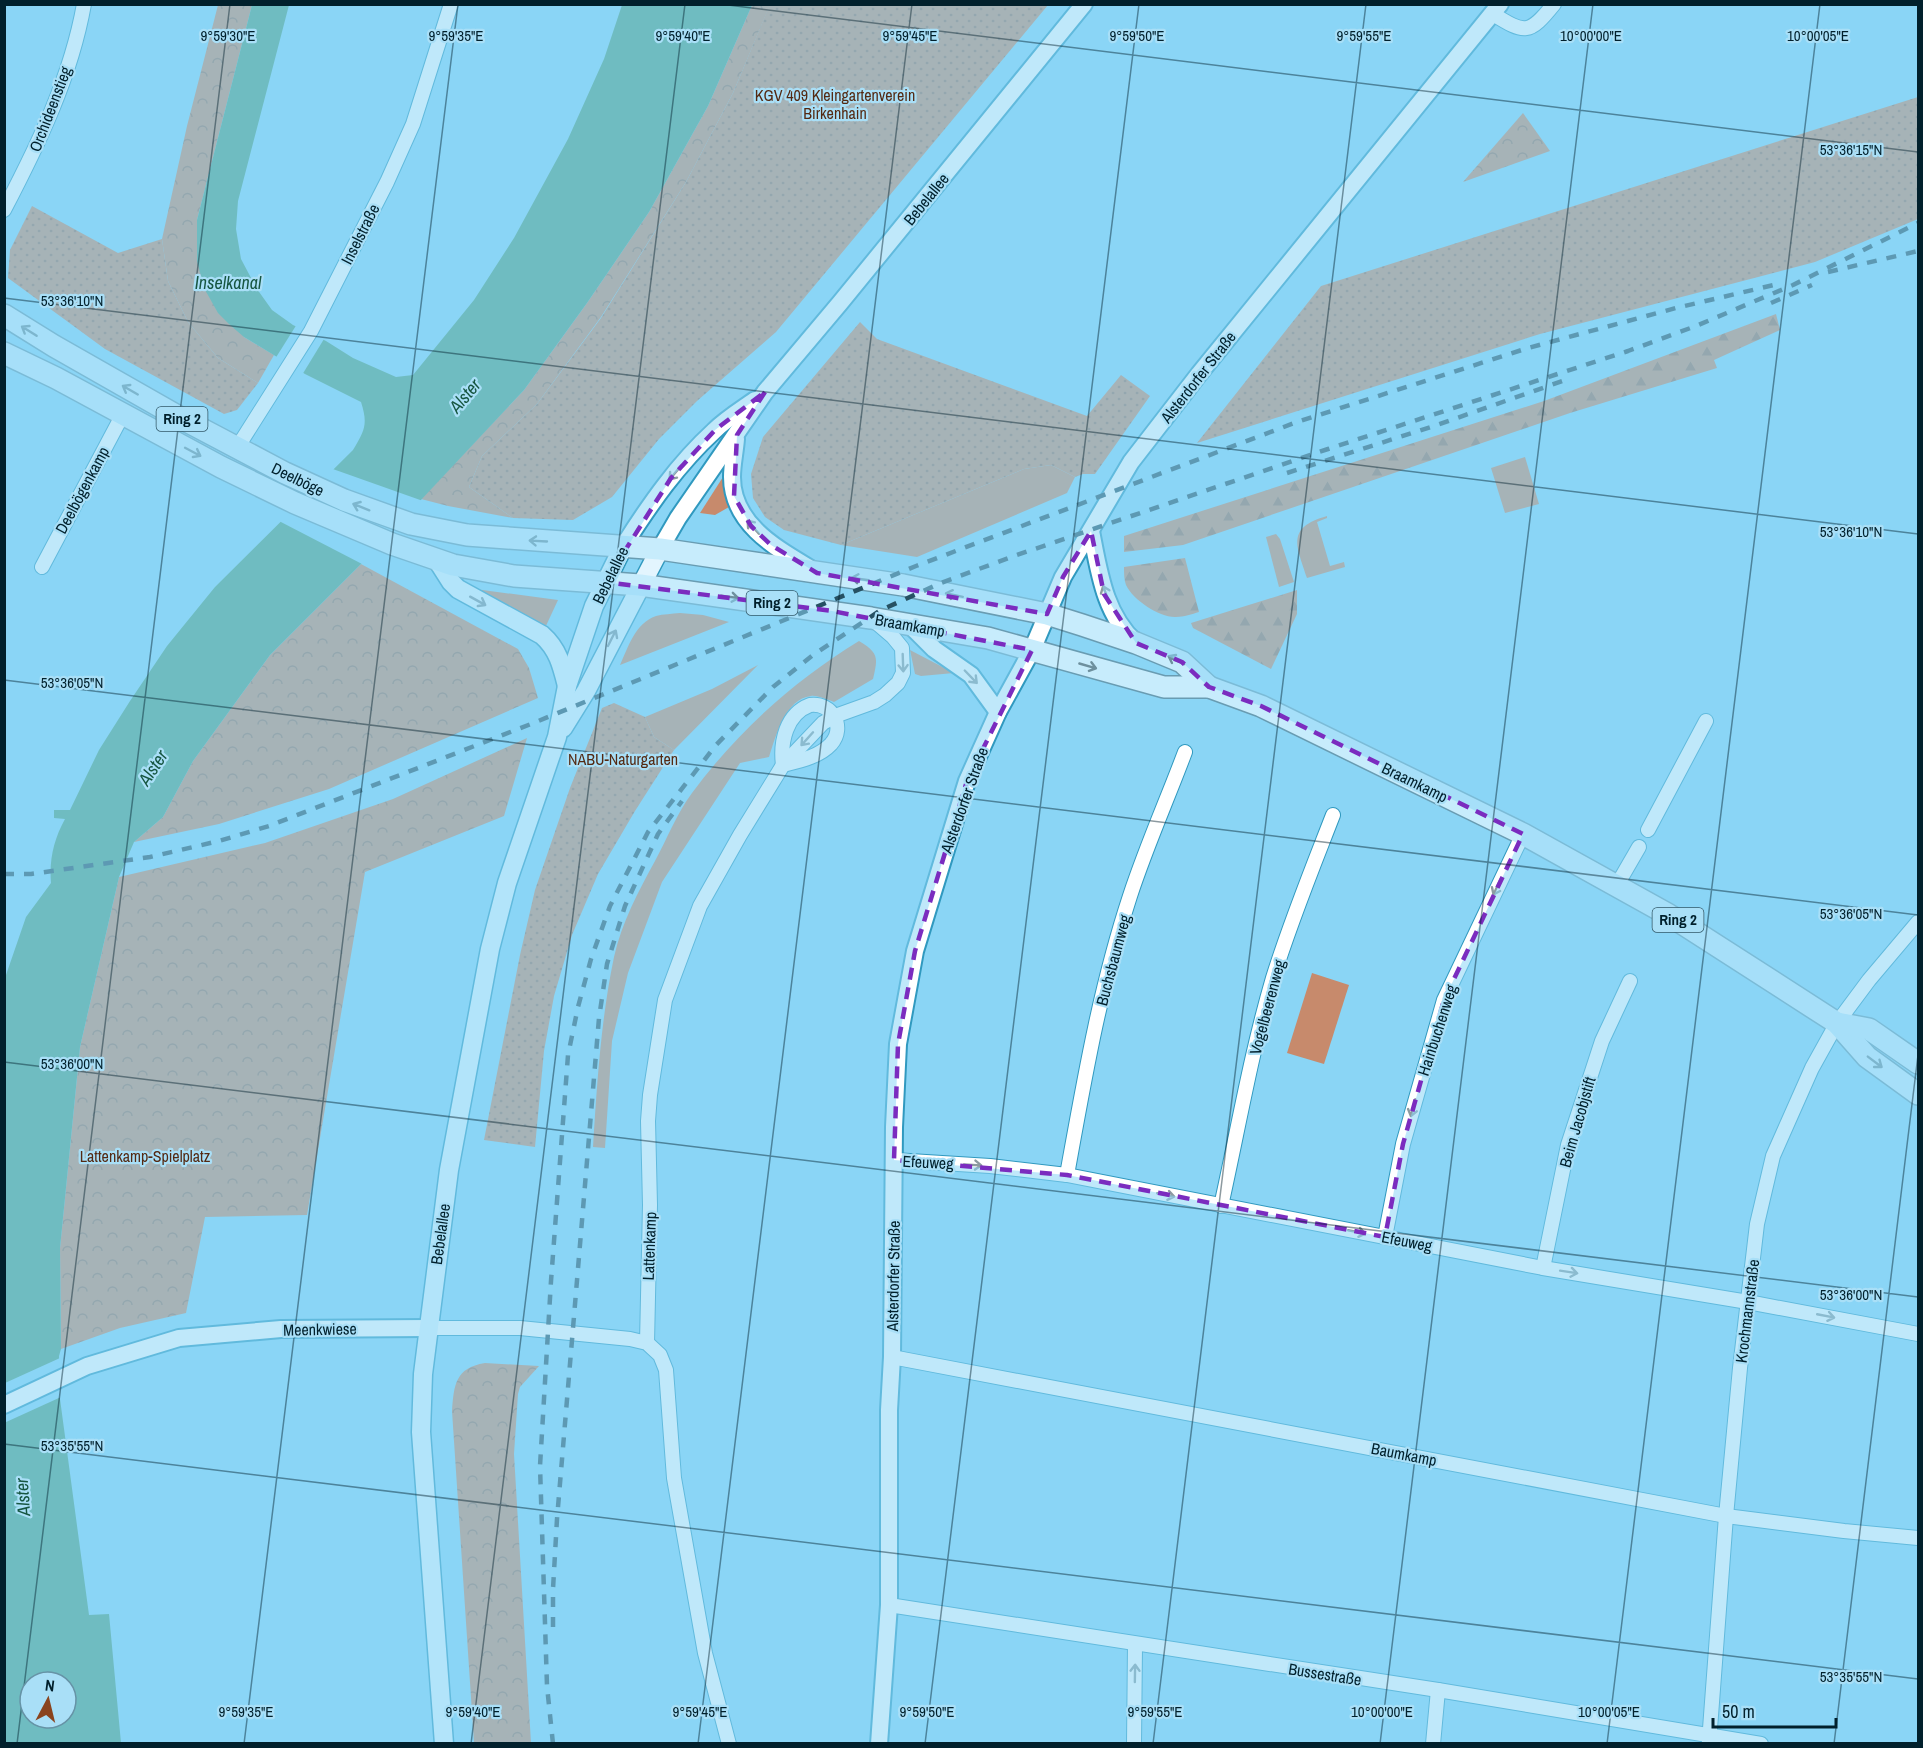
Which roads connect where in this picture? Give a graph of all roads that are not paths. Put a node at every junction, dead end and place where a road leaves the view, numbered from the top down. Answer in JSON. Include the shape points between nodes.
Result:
{"nodes":[{"id":1,"x":84,"y":4,"type":"edge"},
{"id":2,"x":451,"y":4,"type":"edge"},
{"id":3,"x":1084,"y":4,"type":"edge"},
{"id":4,"x":1554,"y":4,"type":"edge"},
{"id":5,"x":1497,"y":9,"type":"edge"},
{"id":6,"x":4,"y":210,"type":"edge"},
{"id":7,"x":4,"y":315,"type":"edge"},
{"id":8,"x":4,"y":353,"type":"edge"},
{"id":9,"x":765,"y":392,"type":"junction"},
{"id":10,"x":123,"y":414,"type":"junction"},
{"id":11,"x":737,"y":435,"type":"junction"},
{"id":12,"x":237,"y":448,"type":"junction"},
{"id":13,"x":1091,"y":531,"type":"junction"},
{"id":14,"x":624,"y":546,"type":"junction"},
{"id":15,"x":660,"y":549,"type":"junction"},
{"id":16,"x":437,"y":560,"type":"junction"},
{"id":17,"x":42,"y":567,"type":"dead end"},
{"id":18,"x":817,"y":573,"type":"junction"},
{"id":19,"x":605,"y":582,"type":"junction"},
{"id":20,"x":640,"y":585,"type":"junction"},
{"id":21,"x":1047,"y":614,"type":"junction"},
{"id":22,"x":871,"y":618,"type":"junction"},
{"id":23,"x":911,"y":626,"type":"junction"},
{"id":24,"x":1136,"y":643,"type":"junction"},
{"id":25,"x":1032,"y":650,"type":"junction"},
{"id":26,"x":567,"y":686,"type":"junction"},
{"id":27,"x":1209,"y":687,"type":"junction"},
{"id":28,"x":998,"y":712,"type":"junction"},
{"id":29,"x":835,"y":716,"type":"junction"},
{"id":30,"x":1706,"y":721,"type":"dead end"},
{"id":31,"x":557,"y":737,"type":"junction"},
{"id":32,"x":1185,"y":752,"type":"dead end"},
{"id":33,"x":783,"y":765,"type":"junction"},
{"id":34,"x":1333,"y":815,"type":"dead end"},
{"id":35,"x":1648,"y":830,"type":"dead end"},
{"id":36,"x":1523,"y":834,"type":"junction"},
{"id":37,"x":1639,"y":847,"type":"dead end"},
{"id":38,"x":1617,"y":885,"type":"junction"},
{"id":39,"x":1918,"y":922,"type":"edge"},
{"id":40,"x":1630,"y":981,"type":"dead end"},
{"id":41,"x":1838,"y":1023,"type":"junction"},
{"id":42,"x":1918,"y":1063,"type":"edge"},
{"id":43,"x":1918,"y":1094,"type":"edge"},
{"id":44,"x":894,"y":1160,"type":"junction"},
{"id":45,"x":1067,"y":1175,"type":"junction"},
{"id":46,"x":1221,"y":1206,"type":"junction"},
{"id":47,"x":1385,"y":1237,"type":"junction"},
{"id":48,"x":1543,"y":1268,"type":"junction"},
{"id":49,"x":1748,"y":1302,"type":"junction"},
{"id":50,"x":429,"y":1328,"type":"junction"},
{"id":51,"x":1918,"y":1334,"type":"edge"},
{"id":52,"x":647,"y":1343,"type":"junction"},
{"id":53,"x":892,"y":1357,"type":"junction"},
{"id":54,"x":4,"y":1405,"type":"edge"},
{"id":55,"x":1726,"y":1516,"type":"junction"},
{"id":56,"x":1918,"y":1538,"type":"edge"},
{"id":57,"x":889,"y":1605,"type":"junction"},
{"id":58,"x":1135,"y":1645,"type":"junction"},
{"id":59,"x":1438,"y":1690,"type":"junction"},
{"id":60,"x":1709,"y":1739,"type":"edge"},
{"id":61,"x":444,"y":1743,"type":"edge"},
{"id":62,"x":729,"y":1743,"type":"edge"},
{"id":63,"x":879,"y":1743,"type":"edge"},
{"id":64,"x":1134,"y":1743,"type":"edge"},
{"id":65,"x":1433,"y":1743,"type":"edge"},
{"id":66,"x":1761,"y":1743,"type":"edge"}],
"edges":[{"from":1,"to":6,"type":"street","name":"Orchideenstieg","via":[[40,141]]},
{"from":2,"to":12,"type":"street","name":"Inselstraße","via":[[413,124],[387,182],[311,331]]},
{"from":3,"to":9,"type":"street","name":"Bebelallee"},
{"from":4,"to":5,"type":"street","name":"Alsterdorfer Straße","via":[[1544,18],[1528,29],[1518,29]]},
{"from":5,"to":13,"type":"street","name":"Alsterdorfer Straße","via":[[1199,374],[1131,462]]},
{"from":12,"to":7,"type":"main road","name":"Deelböge","number":"Ring 2","one_way":true},
{"from":8,"to":10,"type":"main road","name":"Deelböge","number":"Ring 2"},
{"from":9,"to":11,"type":"street","name":"Bebelallee"},
{"from":9,"to":14,"type":"street","name":"Bebelallee","one_way":true,"via":[[715,430],[688,458]]},
{"from":10,"to":16,"type":"main road","name":"Deelböge","number":"Ring 2","one_way":true,"via":[[295,503]]},
{"from":10,"to":17,"type":"street","name":"Deelbögenkamp"},
{"from":11,"to":15,"type":"street","name":"Bebelallee"},
{"from":18,"to":11,"type":"street","one_way":true,"via":[[771,545],[741,511],[732,478]]},
{"from":14,"to":12,"type":"main road","name":"Deelböge","number":"Ring 2","one_way":true,"via":[[467,535],[411,524],[312,486]]},
{"from":13,"to":21,"type":"street","name":"Alsterdorfer Straße","via":[[1063,577]]},
{"from":24,"to":13,"type":"street","one_way":true,"via":[[1104,594]]},
{"from":14,"to":15,"type":"main road","name":"Braamkamp","number":"Ring 2"},
{"from":14,"to":19,"type":"main road","name":"Bebelallee"},
{"from":15,"to":18,"type":"main road","name":"Braamkamp","number":"Ring 2"},
{"from":15,"to":20,"type":"main road","name":"Bebelallee"},
{"from":16,"to":19,"type":"main road","name":"Deelböge","number":"Ring 2","via":[[514,576]]},
{"from":16,"to":26,"type":"main road","one_way":true,"via":[[458,589],[542,635],[561,661]]},
{"from":21,"to":18,"type":"main road","name":"Braamkamp","number":"Ring 2","one_way":true,"via":[[903,585]]},
{"from":19,"to":20,"type":"main road","name":"Braamkamp","number":"Ring 2"},
{"from":19,"to":26,"type":"main road","name":"Bebelallee"},
{"from":20,"to":22,"type":"main road","name":"Braamkamp","number":"Ring 2","one_way":true},
{"from":31,"to":20,"type":"main road","name":"Bebelallee","one_way":true,"via":[[586,691]]},
{"from":21,"to":24,"type":"main road","name":"Braamkamp","number":"Ring 2"},
{"from":21,"to":25,"type":"street","name":"Alsterdorfer Straße"},
{"from":22,"to":23,"type":"main road","name":"Braamkamp","number":"Ring 2"},
{"from":22,"to":29,"type":"street","name":"Lattenkamp","one_way":true,"via":[[902,648],[903,673],[898,683],[874,702]]},
{"from":23,"to":25,"type":"main road","name":"Braamkamp","number":"Ring 2","via":[[988,638]]},
{"from":23,"to":28,"type":"street","one_way":true,"via":[[971,675]]},
{"from":27,"to":24,"type":"main road","name":"Braamkamp","number":"Ring 2","one_way":true,"via":[[1182,662]]},
{"from":25,"to":27,"type":"main road","name":"Braamkamp","number":"Ring 2","one_way":true,"via":[[1164,687]]},
{"from":25,"to":28,"type":"street","name":"Alsterdorfer Straße"},
{"from":26,"to":31,"type":"main road","name":"Bebelallee"},
{"from":27,"to":36,"type":"main road","name":"Braamkamp","number":"Ring 2","via":[[1261,706]]},
{"from":28,"to":44,"type":"street","name":"Alsterdorfer Straße","via":[[967,781],[915,951],[898,1044]]},
{"from":29,"to":33,"type":"street","name":"Lattenkamp","one_way":true,"via":[[814,731]]},
{"from":29,"to":33,"type":"street","via":[[837,734],[832,743],[810,757]]},
{"from":29,"to":33,"type":"street","name":"Lattenkamp","via":[[820,705],[800,710],[783,741]]},
{"from":30,"to":35,"type":"street"},
{"from":31,"to":50,"type":"main road","name":"Bebelallee","via":[[507,883],[490,949],[454,1139]]},
{"from":32,"to":45,"type":"street","name":"Buchsbaumweg","via":[[1130,895],[1112,957],[1089,1052]]},
{"from":33,"to":52,"type":"street","name":"Lattenkamp","via":[[700,906],[665,1000],[648,1121]]},
{"from":34,"to":46,"type":"street","name":"Vogelbeerenweg","via":[[1273,980]]},
{"from":36,"to":38,"type":"main road","name":"Braamkamp","number":"Ring 2"},
{"from":36,"to":47,"type":"street","name":"Hainbuchenweg","one_way":true,"via":[[1444,1000],[1403,1144]]},
{"from":37,"to":38,"type":"street"},
{"from":38,"to":41,"type":"main road","name":"Braamkamp","number":"Ring 2"},
{"from":39,"to":41,"type":"street","name":"Krochmannstraße"},
{"from":40,"to":48,"type":"street","name":"Beim Jacobjstift","via":[[1602,1041],[1568,1145]]},
{"from":41,"to":42,"type":"main road","name":"Braamkamp","number":"Ring 2","via":[[1869,1029]]},
{"from":41,"to":43,"type":"main road","name":"Braamkamp","number":"Ring 2","one_way":true,"via":[[1868,1057]]},
{"from":41,"to":49,"type":"street","name":"Krochmannstraße","via":[[1812,1068],[1773,1156],[1757,1224]]},
{"from":44,"to":45,"type":"street","name":"Efeuweg","one_way":true},
{"from":44,"to":53,"type":"street","name":"Alsterdorfer Straße"},
{"from":45,"to":46,"type":"street","name":"Efeuweg","one_way":true},
{"from":46,"to":47,"type":"street","name":"Efeuweg","one_way":true},
{"from":47,"to":48,"type":"street","name":"Efeuweg"},
{"from":48,"to":49,"type":"street","name":"Efeuweg","one_way":true},
{"from":49,"to":51,"type":"street","name":"Efeuweg","one_way":true},
{"from":49,"to":55,"type":"street","name":"Krochmannstraße"},
{"from":50,"to":52,"type":"street","name":"Meenkwiese","via":[[520,1328],[616,1336]]},
{"from":50,"to":54,"type":"street","name":"Meenkwiese","via":[[281,1329],[179,1338],[110,1358]]},
{"from":50,"to":61,"type":"main road","name":"Bebelallee","via":[[421,1432]]},
{"from":52,"to":62,"type":"street","via":[[660,1355],[666,1370],[674,1478],[705,1653]]},
{"from":53,"to":55,"type":"street","name":"Baumkamp"},
{"from":53,"to":57,"type":"street","name":"Alsterdorfer Straße"},
{"from":55,"to":56,"type":"street","name":"Baumkamp"},
{"from":55,"to":60,"type":"street","name":"Krochmannstraße"},
{"from":57,"to":58,"type":"street","name":"Bussestraße"},
{"from":57,"to":63,"type":"street","name":"Alsterdorfer Straße"},
{"from":58,"to":59,"type":"street","name":"Bussestraße"},
{"from":64,"to":58,"type":"street","one_way":true},
{"from":59,"to":60,"type":"street","name":"Bussestraße"},
{"from":59,"to":65,"type":"street"},
{"from":60,"to":66,"type":"street","name":"Bussestraße"}]}
